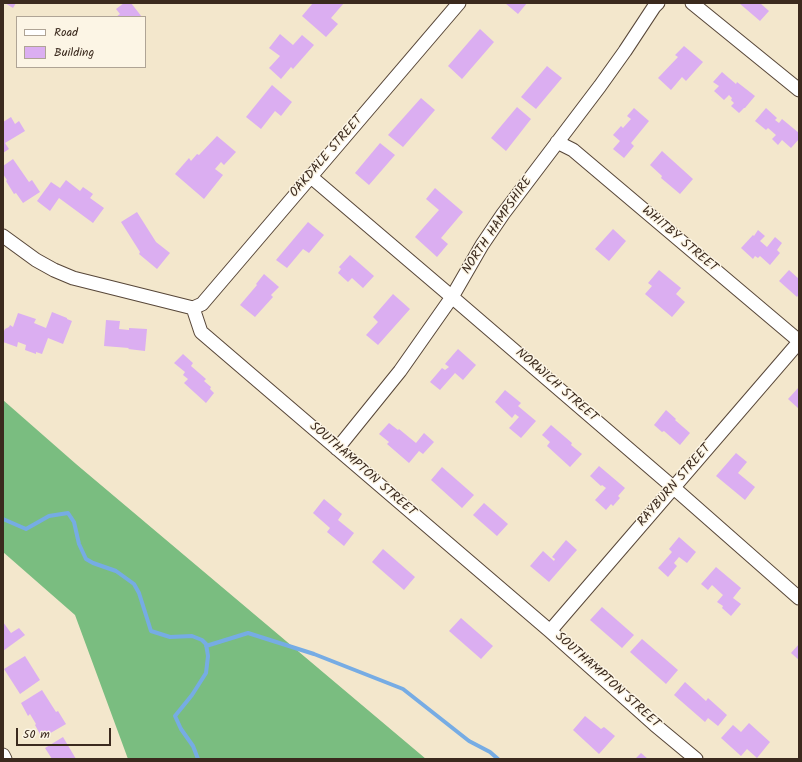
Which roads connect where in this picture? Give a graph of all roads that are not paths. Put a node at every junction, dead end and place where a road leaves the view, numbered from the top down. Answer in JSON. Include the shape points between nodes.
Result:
{"nodes":[{"id":1,"x":459,"y":3,"type":"edge"},
{"id":2,"x":658,"y":3,"type":"edge"},
{"id":3,"x":692,"y":3,"type":"edge"},
{"id":4,"x":799,"y":90,"type":"edge"},
{"id":5,"x":557,"y":142,"type":"junction"},
{"id":6,"x":310,"y":176,"type":"junction"},
{"id":7,"x":3,"y":236,"type":"edge"},
{"id":8,"x":452,"y":297,"type":"junction"},
{"id":9,"x":193,"y":308,"type":"junction"},
{"id":10,"x":799,"y":341,"type":"edge"},
{"id":11,"x":337,"y":449,"type":"junction"},
{"id":12,"x":674,"y":488,"type":"junction"},
{"id":13,"x":799,"y":598,"type":"edge"},
{"id":14,"x":550,"y":631,"type":"junction"},
{"id":15,"x":3,"y":755,"type":"edge"},
{"id":16,"x":6,"y":759,"type":"edge"},
{"id":17,"x":696,"y":759,"type":"edge"}],
"edges":[{"from":1,"to":6,"type":"street","name":"OAKDALE STREET"},
{"from":2,"to":5,"type":"street","name":"NORTH HAMPSHIRE"},
{"from":3,"to":4,"type":"street"},
{"from":5,"to":8,"type":"street","name":"NORTH HAMPSHIRE","via":[[503,214]]},
{"from":5,"to":10,"type":"street","name":"WHITBY STREET","via":[[573,150]]},
{"from":6,"to":8,"type":"street","name":"NORWICH STREET"},
{"from":6,"to":9,"type":"street","name":"OAKDALE STREET","via":[[202,304]]},
{"from":7,"to":9,"type":"street","via":[[36,260],[73,278]]},
{"from":8,"to":11,"type":"street","name":"NORTH HAMPSHIRE","via":[[400,371]]},
{"from":8,"to":12,"type":"street","name":"NORWICH STREET"},
{"from":9,"to":11,"type":"street","name":"SOUTHAMPTON STREET","via":[[201,332]]},
{"from":10,"to":12,"type":"street","name":"RAYBURN STREET"},
{"from":11,"to":14,"type":"street","name":"SOUTHAMPTON STREET"},
{"from":12,"to":13,"type":"street","name":"NORWICH STREET"},
{"from":12,"to":14,"type":"street","name":"RAYBURN STREET"},
{"from":14,"to":17,"type":"street","name":"SOUTHAMPTON STREET"},
{"from":15,"to":16,"type":"street"}]}
